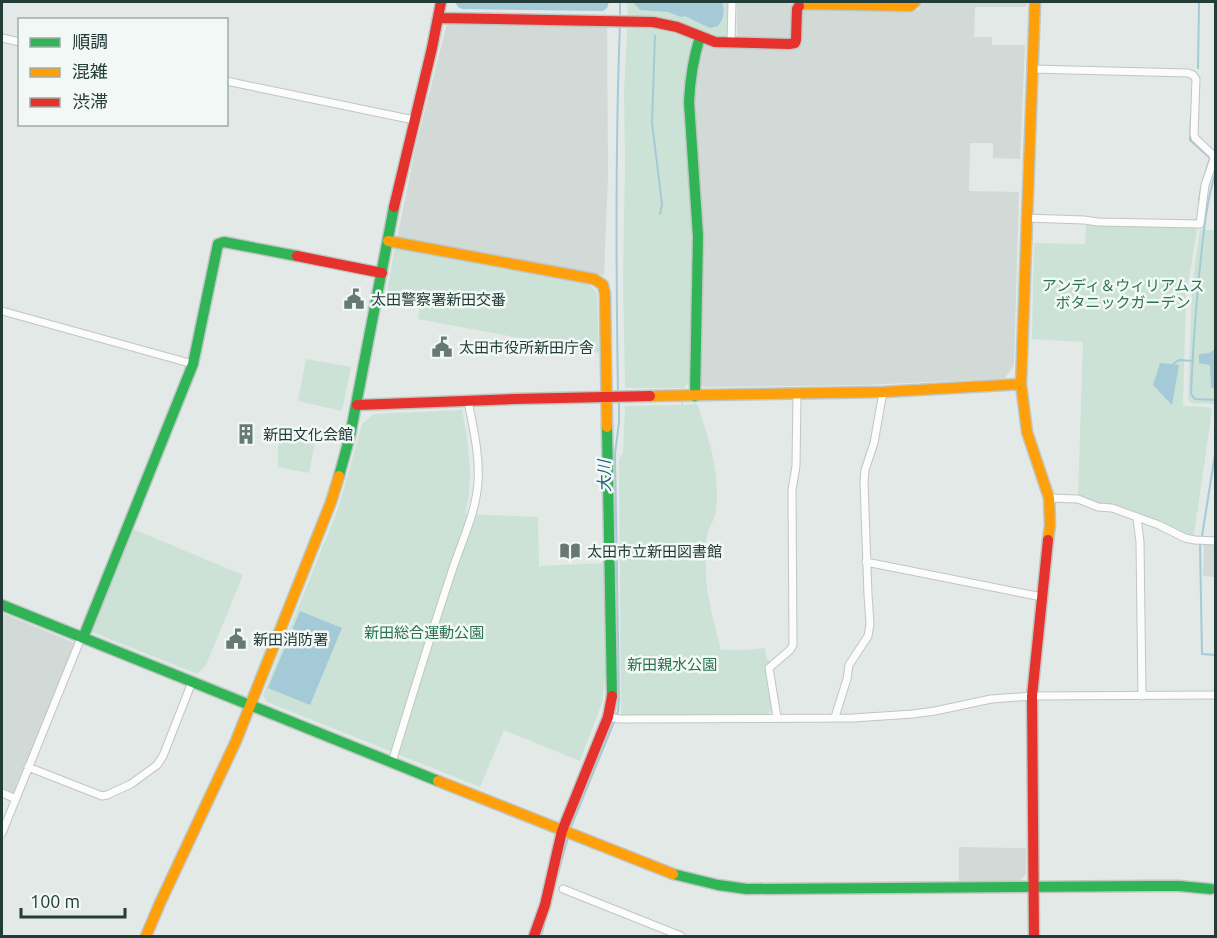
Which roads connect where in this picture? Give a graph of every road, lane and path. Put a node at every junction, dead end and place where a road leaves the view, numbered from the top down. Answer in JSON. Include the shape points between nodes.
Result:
{"nodes":[{"id":1,"x":441,"y":2,"type":"edge"},
{"id":2,"x":732,"y":2,"type":"edge"},
{"id":3,"x":915,"y":2,"type":"edge"},
{"id":4,"x":1035,"y":2,"type":"edge"},
{"id":5,"x":439,"y":18,"type":"junction"},
{"id":6,"x":700,"y":37,"type":"junction"},
{"id":7,"x":2,"y":38,"type":"edge"},
{"id":8,"x":18,"y":42,"type":"edge"},
{"id":9,"x":731,"y":43,"type":"junction"},
{"id":10,"x":1031,"y":69,"type":"junction"},
{"id":11,"x":228,"y":81,"type":"edge"},
{"id":12,"x":414,"y":120,"type":"junction"},
{"id":13,"x":1026,"y":218,"type":"junction"},
{"id":14,"x":388,"y":241,"type":"junction"},
{"id":15,"x":382,"y":273,"type":"junction"},
{"id":16,"x":2,"y":311,"type":"edge"},
{"id":17,"x":193,"y":364,"type":"junction"},
{"id":18,"x":1021,"y":384,"type":"junction"},
{"id":19,"x":883,"y":392,"type":"junction"},
{"id":20,"x":797,"y":395,"type":"junction"},
{"id":21,"x":695,"y":396,"type":"junction"},
{"id":22,"x":610,"y":397,"type":"junction"},
{"id":23,"x":468,"y":401,"type":"junction"},
{"id":24,"x":357,"y":405,"type":"junction"},
{"id":25,"x":1049,"y":498,"type":"junction"},
{"id":26,"x":1137,"y":518,"type":"junction"},
{"id":27,"x":1215,"y":541,"type":"edge"},
{"id":28,"x":867,"y":562,"type":"junction"},
{"id":29,"x":1042,"y":597,"type":"junction"},
{"id":30,"x":2,"y":605,"type":"edge"},
{"id":31,"x":82,"y":638,"type":"junction"},
{"id":32,"x":192,"y":682,"type":"junction"},
{"id":33,"x":1215,"y":695,"type":"edge"},
{"id":34,"x":1032,"y":696,"type":"junction"},
{"id":35,"x":1142,"y":696,"type":"junction"},
{"id":36,"x":249,"y":706,"type":"junction"},
{"id":37,"x":608,"y":717,"type":"junction"},
{"id":38,"x":777,"y":717,"type":"junction"},
{"id":39,"x":835,"y":717,"type":"junction"},
{"id":40,"x":392,"y":762,"type":"junction"},
{"id":41,"x":28,"y":767,"type":"junction"},
{"id":42,"x":2,"y":793,"type":"edge"},
{"id":43,"x":16,"y":799,"type":"junction"},
{"id":44,"x":2,"y":833,"type":"edge"},
{"id":45,"x":568,"y":833,"type":"junction"},
{"id":46,"x":1034,"y":887,"type":"junction"},
{"id":47,"x":563,"y":889,"type":"dead end"},
{"id":48,"x":1213,"y":889,"type":"edge"},
{"id":49,"x":146,"y":936,"type":"edge"},
{"id":50,"x":534,"y":936,"type":"edge"},
{"id":51,"x":681,"y":936,"type":"edge"},
{"id":52,"x":1034,"y":936,"type":"edge"}],
"edges":[{"from":1,"to":5,"type":"street"},
{"from":2,"to":9,"type":"street"},
{"from":3,"to":9,"type":"street","via":[[910,6],[804,4],[797,9],[795,43]]},
{"from":4,"to":10,"type":"street"},
{"from":5,"to":6,"type":"street","via":[[664,23]]},
{"from":5,"to":12,"type":"street"},
{"from":6,"to":9,"type":"street"},
{"from":6,"to":21,"type":"street","via":[[692,67],[689,105],[698,230]]},
{"from":7,"to":8,"type":"street"},
{"from":10,"to":13,"type":"street"},
{"from":10,"to":13,"type":"street","via":[[1193,75],[1194,134],[1214,159],[1205,185],[1200,224]]},
{"from":11,"to":12,"type":"street"},
{"from":12,"to":14,"type":"street"},
{"from":13,"to":18,"type":"street"},
{"from":14,"to":15,"type":"street"},
{"from":14,"to":22,"type":"street","via":[[599,282],[605,294]]},
{"from":15,"to":17,"type":"street","via":[[220,243]]},
{"from":15,"to":24,"type":"street"},
{"from":16,"to":17,"type":"street"},
{"from":17,"to":31,"type":"street"},
{"from":18,"to":19,"type":"street"},
{"from":18,"to":25,"type":"street","via":[[1027,432]]},
{"from":19,"to":20,"type":"street"},
{"from":19,"to":28,"type":"street","via":[[865,470]]},
{"from":20,"to":21,"type":"street"},
{"from":20,"to":38,"type":"street","via":[[792,489],[793,645],[769,668]]},
{"from":21,"to":22,"type":"street"},
{"from":22,"to":23,"type":"street"},
{"from":22,"to":37,"type":"street","via":[[612,700]]},
{"from":23,"to":24,"type":"street"},
{"from":23,"to":40,"type":"street","via":[[477,453],[477,494]]},
{"from":24,"to":36,"type":"street","via":[[332,502]]},
{"from":25,"to":26,"type":"street","via":[[1078,500]]},
{"from":25,"to":29,"type":"street"},
{"from":26,"to":27,"type":"street","via":[[1195,540]]},
{"from":26,"to":35,"type":"street"},
{"from":28,"to":29,"type":"street"},
{"from":28,"to":39,"type":"street","via":[[868,636],[849,665]]},
{"from":29,"to":34,"type":"street"},
{"from":30,"to":31,"type":"street"},
{"from":31,"to":32,"type":"street"},
{"from":31,"to":41,"type":"street"},
{"from":32,"to":36,"type":"street"},
{"from":32,"to":41,"type":"street","via":[[163,756],[151,771],[131,784],[102,796]]},
{"from":33,"to":35,"type":"street"},
{"from":34,"to":35,"type":"street"},
{"from":34,"to":39,"type":"street","via":[[991,699],[913,714]]},
{"from":34,"to":46,"type":"street"},
{"from":36,"to":40,"type":"street"},
{"from":36,"to":49,"type":"street"},
{"from":37,"to":38,"type":"street"},
{"from":37,"to":45,"type":"street"},
{"from":38,"to":39,"type":"street"},
{"from":40,"to":45,"type":"street"},
{"from":41,"to":43,"type":"street"},
{"from":42,"to":43,"type":"street"},
{"from":43,"to":44,"type":"street"},
{"from":45,"to":46,"type":"street","via":[[681,877],[747,889]]},
{"from":45,"to":50,"type":"street"},
{"from":46,"to":48,"type":"street"},
{"from":46,"to":52,"type":"street"},
{"from":47,"to":51,"type":"street"}]}
